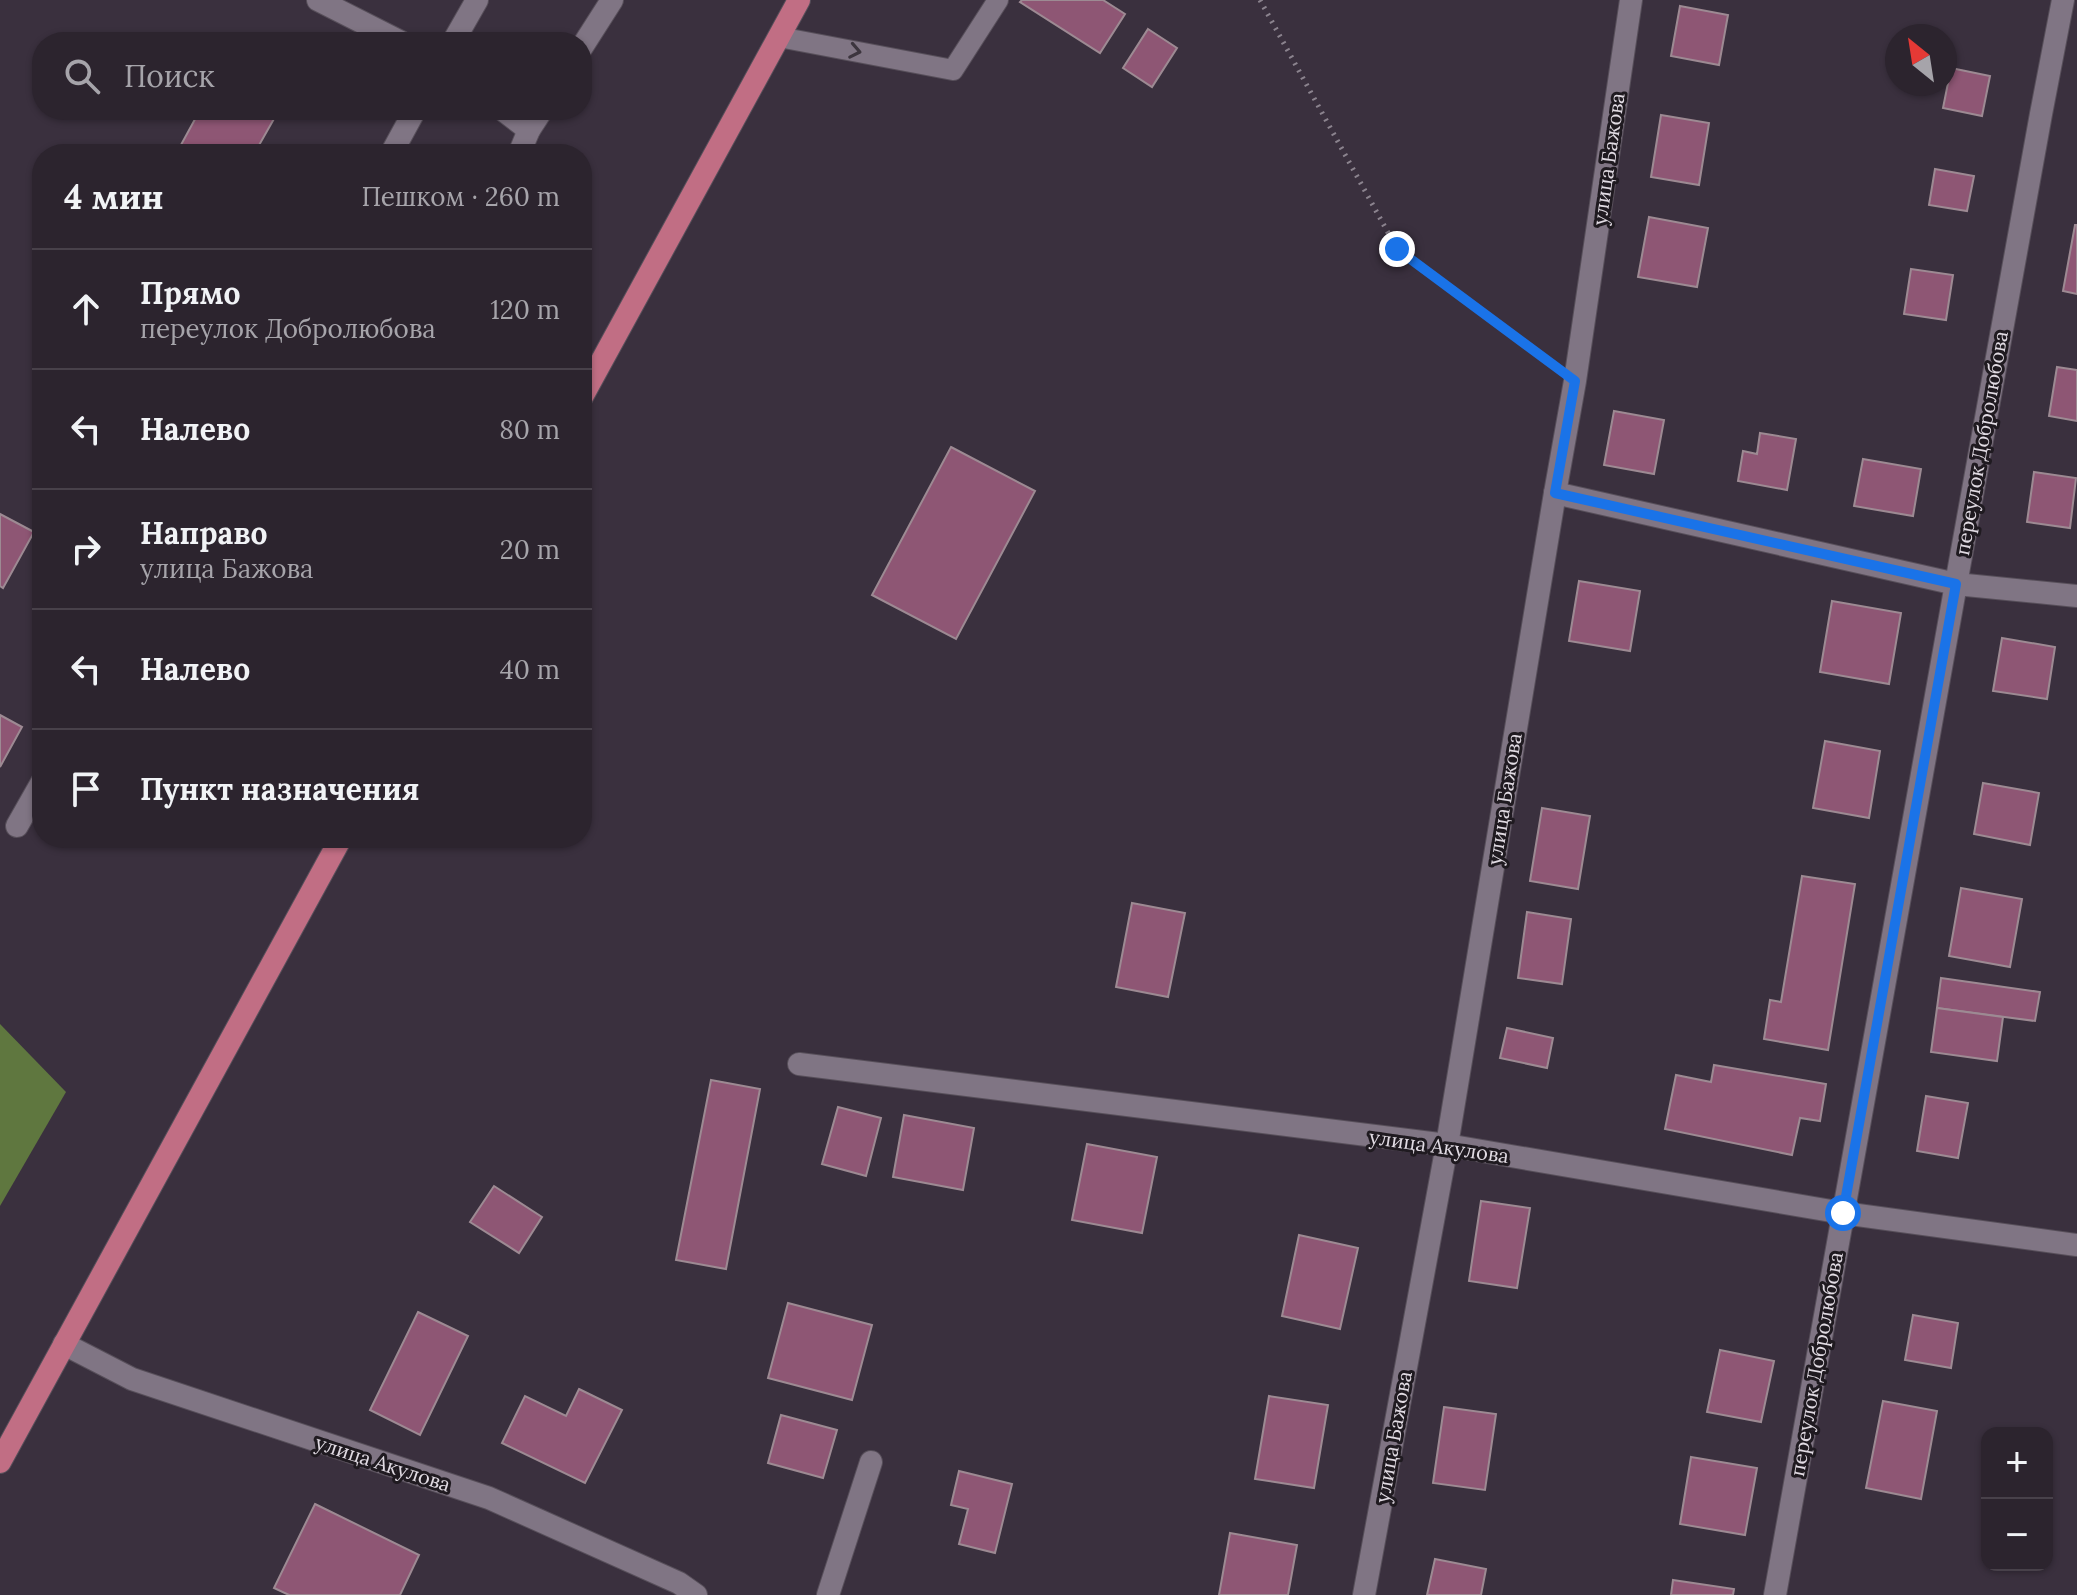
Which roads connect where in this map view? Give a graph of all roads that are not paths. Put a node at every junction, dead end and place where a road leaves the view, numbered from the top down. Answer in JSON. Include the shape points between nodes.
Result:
{"nodes":[{"id":1,"x":318,"y":0,"type":"edge"},
{"id":2,"x":477,"y":0,"type":"edge"},
{"id":3,"x":612,"y":0,"type":"edge"},
{"id":4,"x":799,"y":0,"type":"edge"},
{"id":5,"x":998,"y":0,"type":"edge"},
{"id":6,"x":1631,"y":0,"type":"edge"},
{"id":7,"x":2063,"y":0,"type":"edge"},
{"id":8,"x":381,"y":32,"type":"edge"},
{"id":9,"x":459,"y":32,"type":"edge"},
{"id":10,"x":592,"y":32,"type":"edge"},
{"id":11,"x":779,"y":37,"type":"junction"},
{"id":12,"x":410,"y":120,"type":"edge"},
{"id":13,"x":516,"y":120,"type":"edge"},
{"id":14,"x":536,"y":120,"type":"edge"},
{"id":15,"x":529,"y":130,"type":"junction"},
{"id":16,"x":396,"y":144,"type":"edge"},
{"id":17,"x":523,"y":144,"type":"edge"},
{"id":18,"x":592,"y":379,"type":"edge"},
{"id":19,"x":1555,"y":493,"type":"junction"},
{"id":20,"x":1956,"y":584,"type":"junction"},
{"id":21,"x":2077,"y":596,"type":"edge"},
{"id":22,"x":32,"y":800,"type":"edge"},
{"id":23,"x":17,"y":826,"type":"dead end"},
{"id":24,"x":336,"y":848,"type":"edge"},
{"id":25,"x":799,"y":1064,"type":"dead end"},
{"id":26,"x":1447,"y":1145,"type":"junction"},
{"id":27,"x":1843,"y":1213,"type":"junction"},
{"id":28,"x":2077,"y":1245,"type":"edge"},
{"id":29,"x":64,"y":1344,"type":"junction"},
{"id":30,"x":0,"y":1462,"type":"edge"},
{"id":31,"x":871,"y":1462,"type":"dead end"},
{"id":32,"x":696,"y":1595,"type":"edge"},
{"id":33,"x":828,"y":1595,"type":"edge"},
{"id":34,"x":1364,"y":1595,"type":"edge"},
{"id":35,"x":1775,"y":1595,"type":"edge"}],
"edges":[{"from":1,"to":8,"type":"street"},
{"from":2,"to":9,"type":"street"},
{"from":3,"to":10,"type":"street"},
{"from":4,"to":11,"type":"main road"},
{"from":11,"to":5,"type":"lane","one_way":true,"via":[[953,70]]},
{"from":6,"to":19,"type":"street","name":"улица Бажова"},
{"from":7,"to":20,"type":"street","name":"переулок Добролюбова"},
{"from":11,"to":18,"type":"main road"},
{"from":12,"to":16,"type":"street"},
{"from":13,"to":15,"type":"street"},
{"from":14,"to":15,"type":"street"},
{"from":15,"to":17,"type":"street"},
{"from":19,"to":20,"type":"street"},
{"from":19,"to":26,"type":"street","name":"улица Бажова"},
{"from":20,"to":21,"type":"street"},
{"from":20,"to":27,"type":"street","name":"переулок Добролюбова"},
{"from":22,"to":23,"type":"street"},
{"from":24,"to":29,"type":"main road"},
{"from":25,"to":26,"type":"street","name":"улица Акулова"},
{"from":26,"to":27,"type":"street","name":"улица Акулова"},
{"from":26,"to":34,"type":"street","name":"улица Бажова"},
{"from":27,"to":28,"type":"street","name":"улица Акулова"},
{"from":27,"to":35,"type":"street","name":"переулок Добролюбова"},
{"from":29,"to":30,"type":"main road"},
{"from":29,"to":32,"type":"street","name":"улица Акулова","via":[[132,1379],[489,1498]]},
{"from":31,"to":33,"type":"street"}]}
